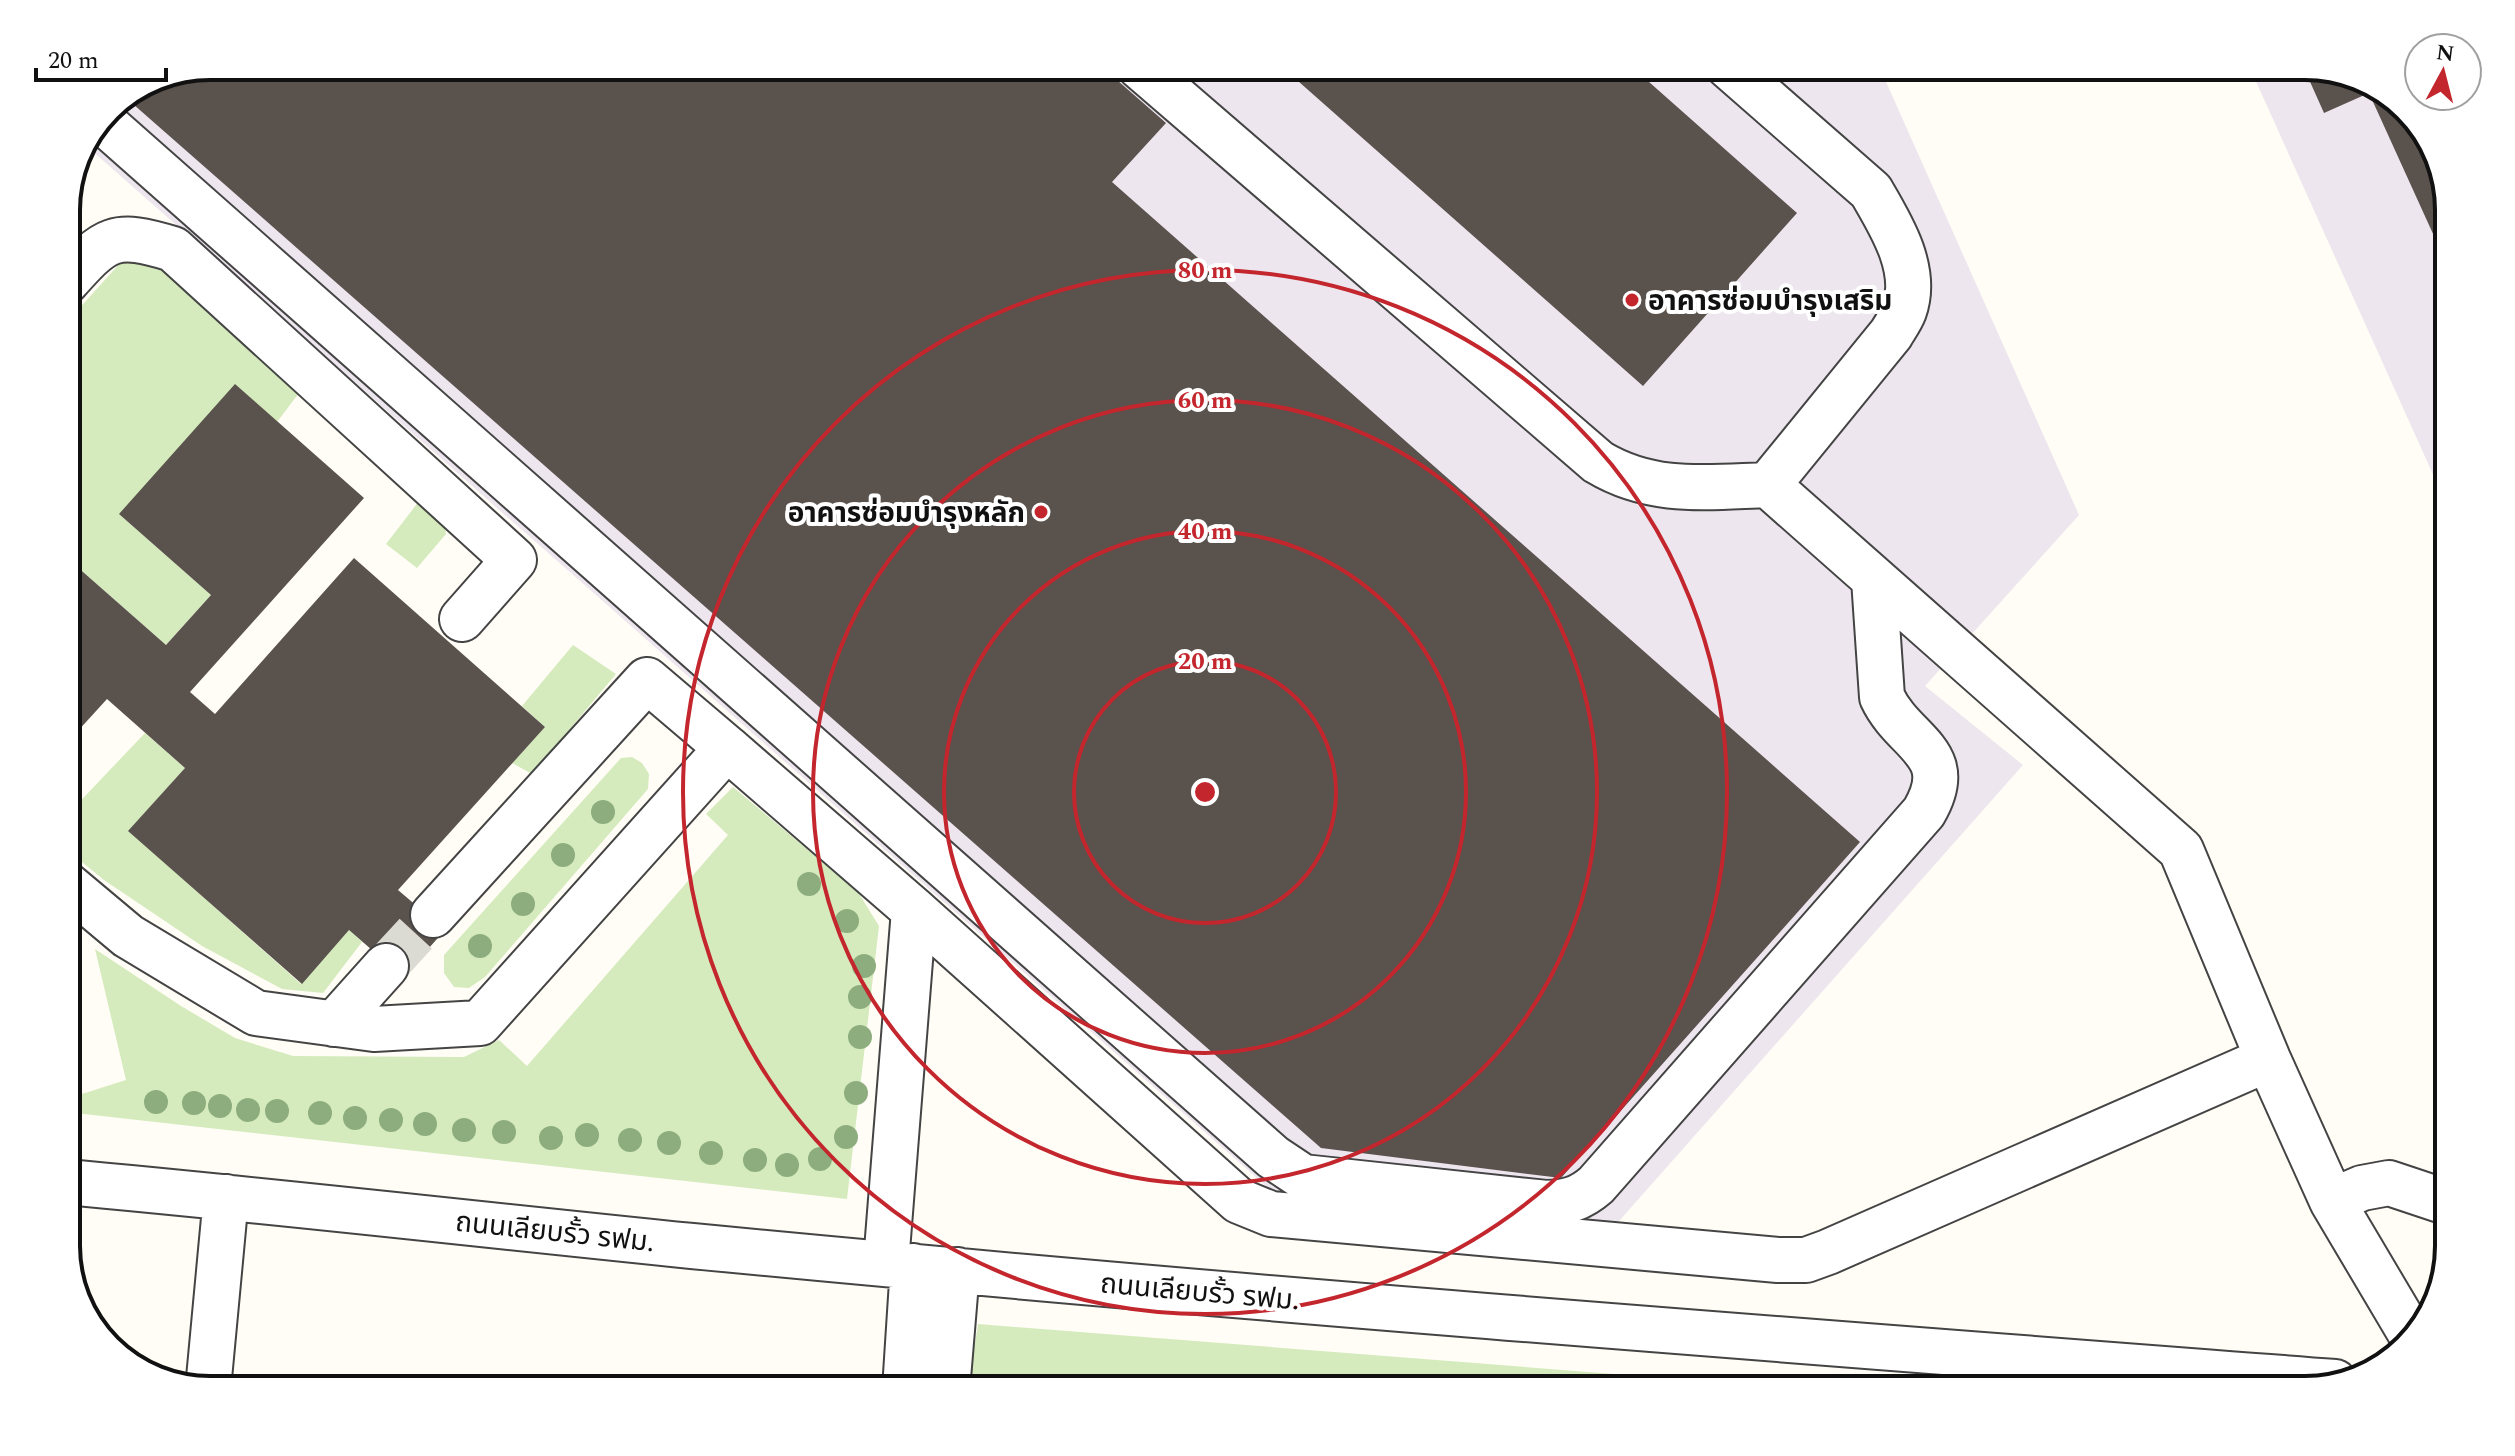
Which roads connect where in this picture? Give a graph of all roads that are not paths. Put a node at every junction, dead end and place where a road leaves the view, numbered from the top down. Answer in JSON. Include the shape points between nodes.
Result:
{"nodes":[{"id":1,"x":1155,"y":80,"type":"edge"},
{"id":2,"x":1744,"y":80,"type":"edge"},
{"id":3,"x":110,"y":128,"type":"edge"},
{"id":4,"x":80,"y":266,"type":"edge"},
{"id":5,"x":1768,"y":485,"type":"junction"},
{"id":6,"x":1874,"y":579,"type":"junction"},
{"id":7,"x":462,"y":619,"type":"dead end"},
{"id":8,"x":727,"y":748,"type":"junction"},
{"id":9,"x":80,"y":896,"type":"edge"},
{"id":10,"x":914,"y":910,"type":"junction"},
{"id":11,"x":433,"y":915,"type":"tunnel mouth"},
{"id":12,"x":386,"y":966,"type":"tunnel mouth"},
{"id":13,"x":334,"y":1024,"type":"junction"},
{"id":14,"x":2268,"y":1059,"type":"junction"},
{"id":15,"x":80,"y":1183,"type":"edge"},
{"id":16,"x":226,"y":1197,"type":"junction"},
{"id":17,"x":2435,"y":1198,"type":"edge"},
{"id":18,"x":2332,"y":1201,"type":"junction"},
{"id":19,"x":899,"y":1264,"type":"junction"},
{"id":20,"x":957,"y":1270,"type":"junction"},
{"id":21,"x":2407,"y":1327,"type":"edge"},
{"id":22,"x":2113,"y":1365,"type":"junction"},
{"id":23,"x":209,"y":1376,"type":"edge"},
{"id":24,"x":904,"y":1376,"type":"edge"},
{"id":25,"x":948,"y":1376,"type":"edge"},
{"id":26,"x":2145,"y":1376,"type":"edge"},
{"id":27,"x":2257,"y":1376,"type":"edge"}],
"edges":[{"from":1,"to":5,"type":"street","via":[[1598,462],[1616,473],[1666,487]]},
{"from":2,"to":5,"type":"street","via":[[1871,191],[1898,244],[1908,282],[1904,310],[1891,334]]},
{"from":3,"to":6,"type":"street","via":[[1273,1157],[1303,1177],[1547,1203],[1584,1196],[1596,1185],[1932,799],[1936,768],[1930,754],[1889,712],[1882,697]]},
{"from":4,"to":7,"type":"street","via":[[115,239],[173,249],[514,560]]},
{"from":5,"to":6,"type":"street"},
{"from":6,"to":14,"type":"street","via":[[2181,850]]},
{"from":8,"to":10,"type":"street"},
{"from":8,"to":11,"type":"street","via":[[647,680]]},
{"from":8,"to":13,"type":"street","via":[[480,1023],[374,1029]]},
{"from":9,"to":13,"type":"street","via":[[128,936],[256,1013]]},
{"from":10,"to":14,"type":"street","via":[[1239,1201],[1271,1214],[1806,1260]]},
{"from":10,"to":19,"type":"street"},
{"from":12,"to":13,"type":"street"},
{"from":14,"to":18,"type":"street"},
{"from":15,"to":16,"type":"street","name":"ถนนเลียบรั้ว รฟม."},
{"from":16,"to":19,"type":"street","name":"ถนนเลียบรั้ว รฟม."},
{"from":16,"to":23,"type":"street"},
{"from":17,"to":18,"type":"street","via":[[2389,1183]]},
{"from":18,"to":21,"type":"street"},
{"from":19,"to":20,"type":"street","name":"ถนนเลียบรั้ว รฟม."},
{"from":19,"to":24,"type":"street"},
{"from":20,"to":22,"type":"street","name":"ถนนเลียบรั้ว รฟม."},
{"from":20,"to":25,"type":"street"},
{"from":22,"to":26,"type":"street"},
{"from":22,"to":27,"type":"street","name":"ถนนเลียบรั้ว รฟม."}]}
